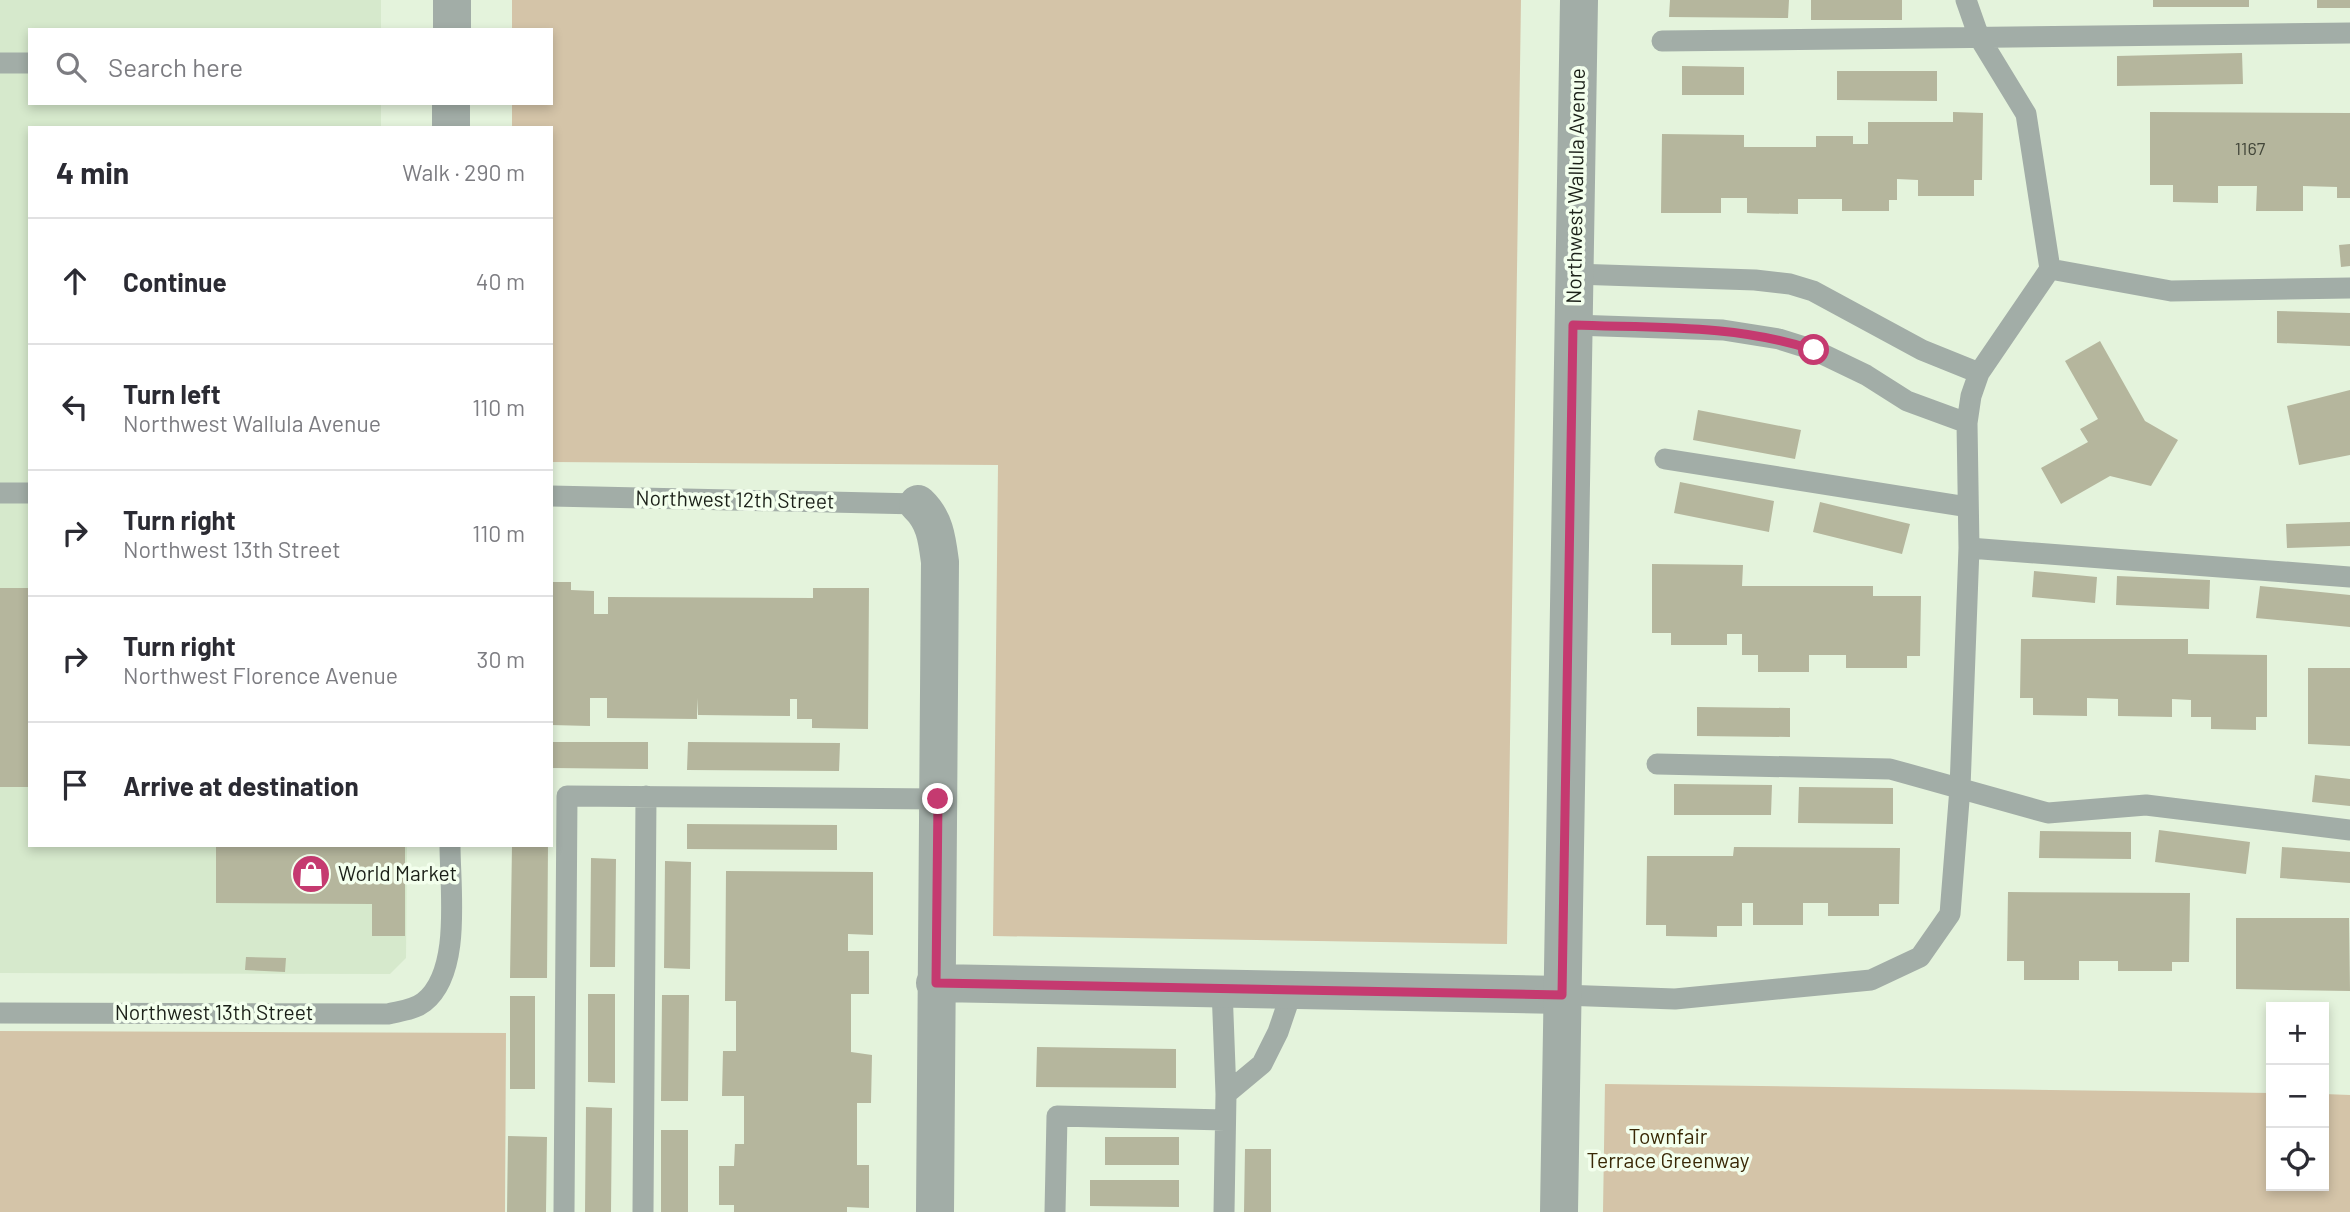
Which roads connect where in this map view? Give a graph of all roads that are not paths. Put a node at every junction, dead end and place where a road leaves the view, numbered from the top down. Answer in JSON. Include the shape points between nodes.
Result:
{"nodes":[{"id":1,"x":452,"y":0,"type":"edge"},
{"id":2,"x":1578,"y":0,"type":"edge"},
{"id":3,"x":1966,"y":0,"type":"edge"},
{"id":4,"x":452,"y":28,"type":"edge"},
{"id":5,"x":2350,"y":33,"type":"edge"},
{"id":6,"x":1979,"y":37,"type":"junction"},
{"id":7,"x":1662,"y":41,"type":"dead end"},
{"id":8,"x":0,"y":63,"type":"edge"},
{"id":9,"x":28,"y":63,"type":"edge"},
{"id":10,"x":451,"y":105,"type":"edge"},
{"id":11,"x":451,"y":126,"type":"edge"},
{"id":12,"x":2050,"y":269,"type":"junction"},
{"id":13,"x":1574,"y":274,"type":"junction"},
{"id":14,"x":2350,"y":288,"type":"edge"},
{"id":15,"x":1573,"y":325,"type":"junction"},
{"id":16,"x":1979,"y":373,"type":"junction"},
{"id":17,"x":1967,"y":423,"type":"junction"},
{"id":18,"x":1665,"y":459,"type":"dead end"},
{"id":19,"x":0,"y":493,"type":"edge"},
{"id":20,"x":28,"y":493,"type":"edge"},
{"id":21,"x":553,"y":496,"type":"edge"},
{"id":22,"x":918,"y":503,"type":"joint"},
{"id":23,"x":1968,"y":508,"type":"junction"},
{"id":24,"x":1969,"y":548,"type":"junction"},
{"id":25,"x":2350,"y":577,"type":"edge"},
{"id":26,"x":1657,"y":764,"type":"dead end"},
{"id":27,"x":1960,"y":788,"type":"junction"},
{"id":28,"x":646,"y":796,"type":"junction"},
{"id":29,"x":938,"y":799,"type":"junction"},
{"id":30,"x":2350,"y":830,"type":"edge"},
{"id":31,"x":450,"y":847,"type":"edge"},
{"id":32,"x":936,"y":983,"type":"junction"},
{"id":33,"x":1222,"y":988,"type":"junction"},
{"id":34,"x":1293,"y":988,"type":"junction"},
{"id":35,"x":1562,"y":995,"type":"junction"},
{"id":36,"x":0,"y":1013,"type":"edge"},
{"id":37,"x":1226,"y":1094,"type":"junction"},
{"id":38,"x":1225,"y":1120,"type":"junction"},
{"id":39,"x":564,"y":1212,"type":"edge"},
{"id":40,"x":643,"y":1212,"type":"edge"},
{"id":41,"x":935,"y":1212,"type":"edge"},
{"id":42,"x":1055,"y":1212,"type":"edge"},
{"id":43,"x":1223,"y":1212,"type":"edge"},
{"id":44,"x":1559,"y":1212,"type":"edge"}],
"edges":[{"from":1,"to":4,"type":"street"},
{"from":2,"to":13,"type":"street","name":"Northwest Wallula Avenue"},
{"from":3,"to":6,"type":"lane"},
{"from":5,"to":6,"type":"lane"},
{"from":6,"to":7,"type":"lane"},
{"from":6,"to":12,"type":"lane","via":[[2026,114]]},
{"from":8,"to":9,"type":"lane"},
{"from":10,"to":11,"type":"street"},
{"from":12,"to":14,"type":"lane","via":[[2171,291]]},
{"from":12,"to":16,"type":"lane"},
{"from":13,"to":15,"type":"street","name":"Northwest Wallula Avenue"},
{"from":13,"to":16,"type":"lane","via":[[1790,284]]},
{"from":15,"to":17,"type":"lane","via":[[1723,330],[1779,339],[1814,350],[1908,401]]},
{"from":15,"to":35,"type":"street","name":"Northwest Wallula Avenue"},
{"from":16,"to":17,"type":"lane"},
{"from":17,"to":23,"type":"lane"},
{"from":18,"to":23,"type":"lane"},
{"from":19,"to":20,"type":"lane"},
{"from":21,"to":22,"type":"lane","name":"Northwest 12th Street"},
{"from":22,"to":29,"type":"street","via":[[935,529],[940,562]]},
{"from":23,"to":24,"type":"lane"},
{"from":24,"to":25,"type":"lane"},
{"from":24,"to":27,"type":"lane"},
{"from":26,"to":27,"type":"lane","via":[[1891,769]]},
{"from":27,"to":30,"type":"lane","via":[[2048,813],[2146,805]]},
{"from":27,"to":35,"type":"lane","via":[[1950,914],[1920,957],[1858,981],[1675,999]]},
{"from":28,"to":29,"type":"lane"},
{"from":28,"to":39,"type":"lane","via":[[567,796]]},
{"from":28,"to":40,"type":"lane"},
{"from":29,"to":32,"type":"street"},
{"from":31,"to":36,"type":"lane","name":"Northwest 13th Street","via":[[450,955],[441,980],[425,1002],[388,1014]]},
{"from":32,"to":33,"type":"street"},
{"from":32,"to":41,"type":"street"},
{"from":33,"to":34,"type":"street"},
{"from":33,"to":37,"type":"lane"},
{"from":34,"to":35,"type":"street"},
{"from":34,"to":37,"type":"lane","via":[[1262,1064]]},
{"from":35,"to":44,"type":"street","name":"Northwest Wallula Avenue"},
{"from":37,"to":38,"type":"lane"},
{"from":38,"to":42,"type":"lane","via":[[1056,1116]]},
{"from":38,"to":43,"type":"lane"}]}
